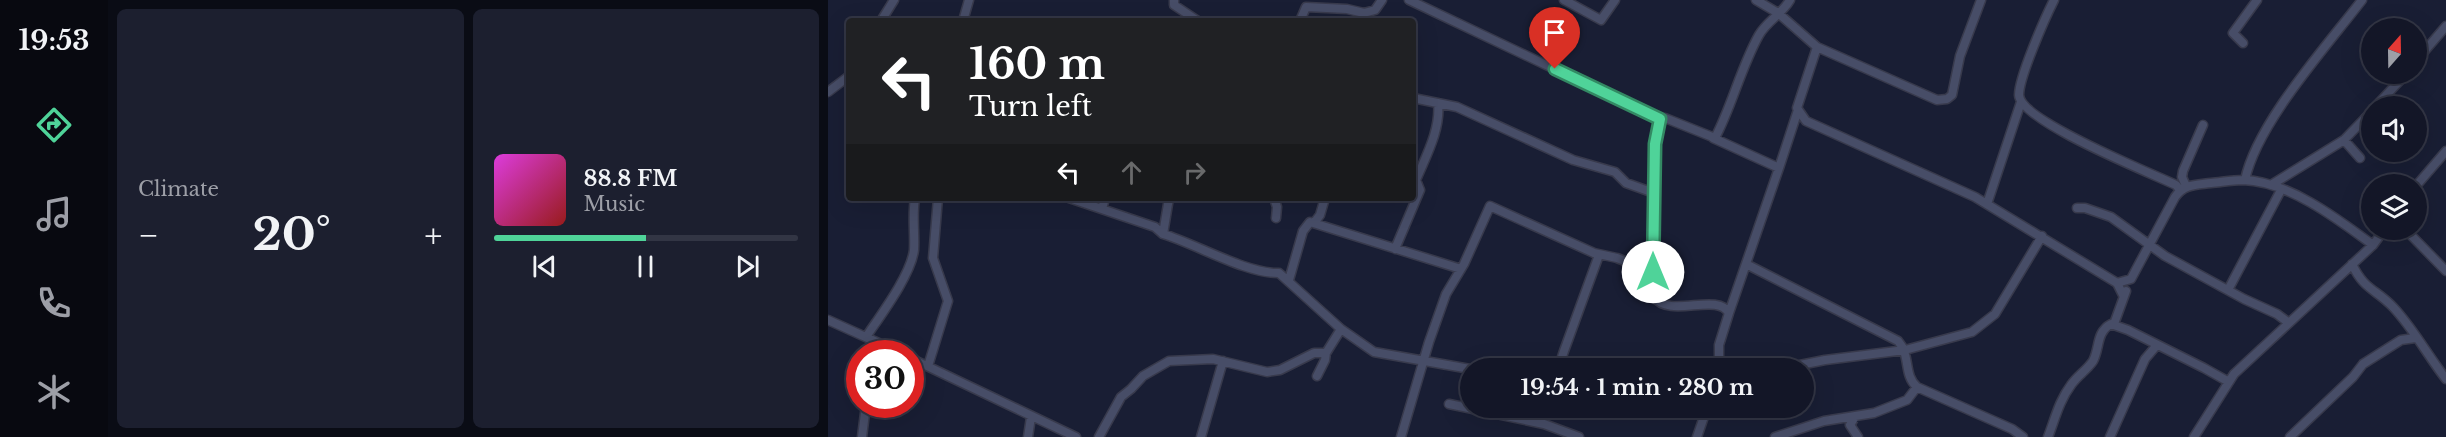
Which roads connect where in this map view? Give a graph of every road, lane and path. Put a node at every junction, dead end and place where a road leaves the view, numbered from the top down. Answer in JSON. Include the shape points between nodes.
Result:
{"nodes":[{"id":1,"x":894,"y":0,"type":"edge"},
{"id":2,"x":969,"y":0,"type":"edge"},
{"id":3,"x":1174,"y":0,"type":"edge"},
{"id":4,"x":1382,"y":0,"type":"edge"},
{"id":5,"x":1409,"y":0,"type":"edge"},
{"id":6,"x":1564,"y":0,"type":"edge"},
{"id":7,"x":1615,"y":0,"type":"edge"},
{"id":8,"x":1756,"y":0,"type":"edge"},
{"id":9,"x":1790,"y":0,"type":"edge"},
{"id":10,"x":1981,"y":0,"type":"edge"},
{"id":11,"x":2054,"y":0,"type":"edge"},
{"id":12,"x":2257,"y":0,"type":"edge"},
{"id":13,"x":2362,"y":0,"type":"edge"},
{"id":14,"x":1324,"y":4,"type":"edge"},
{"id":15,"x":1778,"y":14,"type":"junction"},
{"id":16,"x":883,"y":18,"type":"edge"},
{"id":17,"x":964,"y":18,"type":"edge"},
{"id":18,"x":1193,"y":18,"type":"edge"},
{"id":19,"x":1301,"y":18,"type":"edge"},
{"id":20,"x":2446,"y":27,"type":"edge"},
{"id":21,"x":2242,"y":43,"type":"dead end"},
{"id":22,"x":1817,"y":47,"type":"junction"},
{"id":23,"x":2427,"y":49,"type":"edge"},
{"id":24,"x":846,"y":81,"type":"edge"},
{"id":25,"x":2397,"y":84,"type":"edge"},
{"id":26,"x":828,"y":92,"type":"edge"},
{"id":27,"x":2385,"y":96,"type":"edge"},
{"id":28,"x":1416,"y":98,"type":"edge"},
{"id":29,"x":1438,"y":102,"type":"junction"},
{"id":30,"x":2021,"y":102,"type":"junction"},
{"id":31,"x":1798,"y":110,"type":"junction"},
{"id":32,"x":1660,"y":119,"type":"junction"},
{"id":33,"x":2361,"y":122,"type":"edge"},
{"id":34,"x":2203,"y":125,"type":"dead end"},
{"id":35,"x":1713,"y":138,"type":"junction"},
{"id":36,"x":2344,"y":140,"type":"junction"},
{"id":37,"x":2446,"y":151,"type":"edge"},
{"id":38,"x":2360,"y":158,"type":"dead end"},
{"id":39,"x":1779,"y":168,"type":"junction"},
{"id":40,"x":2426,"y":174,"type":"edge"},
{"id":41,"x":1416,"y":180,"type":"edge"},
{"id":42,"x":1416,"y":180,"type":"edge"},
{"id":43,"x":2245,"y":180,"type":"junction"},
{"id":44,"x":2271,"y":186,"type":"junction"},
{"id":45,"x":2183,"y":188,"type":"junction"},
{"id":46,"x":2281,"y":190,"type":"junction"},
{"id":47,"x":1654,"y":193,"type":"junction"},
{"id":48,"x":1416,"y":199,"type":"edge"},
{"id":49,"x":914,"y":201,"type":"edge"},
{"id":50,"x":938,"y":201,"type":"edge"},
{"id":51,"x":1078,"y":201,"type":"edge"},
{"id":52,"x":1104,"y":201,"type":"edge"},
{"id":53,"x":1168,"y":201,"type":"edge"},
{"id":54,"x":1275,"y":201,"type":"edge"},
{"id":55,"x":1324,"y":201,"type":"edge"},
{"id":56,"x":1415,"y":201,"type":"edge"},
{"id":57,"x":1987,"y":204,"type":"junction"},
{"id":58,"x":2077,"y":208,"type":"dead end"},
{"id":59,"x":1102,"y":209,"type":"junction"},
{"id":60,"x":1276,"y":218,"type":"dead end"},
{"id":61,"x":1314,"y":223,"type":"junction"},
{"id":62,"x":1162,"y":234,"type":"junction"},
{"id":63,"x":2042,"y":236,"type":"junction"},
{"id":64,"x":2377,"y":240,"type":"edge"},
{"id":65,"x":2418,"y":240,"type":"edge"},
{"id":66,"x":2373,"y":245,"type":"junction"},
{"id":67,"x":2150,"y":247,"type":"junction"},
{"id":68,"x":1395,"y":249,"type":"junction"},
{"id":69,"x":1599,"y":255,"type":"junction"},
{"id":70,"x":2442,"y":261,"type":"edge"},
{"id":71,"x":1746,"y":264,"type":"junction"},
{"id":72,"x":2352,"y":264,"type":"junction"},
{"id":73,"x":1461,"y":269,"type":"junction"},
{"id":74,"x":2446,"y":271,"type":"edge"},
{"id":75,"x":1653,"y":272,"type":"junction"},
{"id":76,"x":2131,"y":279,"type":"junction"},
{"id":77,"x":1288,"y":280,"type":"junction"},
{"id":78,"x":2117,"y":283,"type":"junction"},
{"id":79,"x":2228,"y":290,"type":"junction"},
{"id":80,"x":2123,"y":295,"type":"junction"},
{"id":81,"x":1730,"y":313,"type":"junction"},
{"id":82,"x":828,"y":320,"type":"edge"},
{"id":83,"x":2289,"y":323,"type":"junction"},
{"id":84,"x":2115,"y":324,"type":"junction"},
{"id":85,"x":2407,"y":326,"type":"junction"},
{"id":86,"x":1341,"y":329,"type":"junction"},
{"id":87,"x":869,"y":338,"type":"junction"},
{"id":88,"x":2415,"y":338,"type":"junction"},
{"id":89,"x":873,"y":340,"type":"edge"},
{"id":90,"x":2401,"y":340,"type":"junction"},
{"id":91,"x":2157,"y":345,"type":"junction"},
{"id":92,"x":1905,"y":350,"type":"junction"},
{"id":93,"x":1894,"y":351,"type":"junction"},
{"id":94,"x":1326,"y":354,"type":"junction"},
{"id":95,"x":1562,"y":358,"type":"edge"},
{"id":96,"x":1719,"y":358,"type":"edge"},
{"id":97,"x":1907,"y":360,"type":"junction"},
{"id":98,"x":1223,"y":361,"type":"junction"},
{"id":99,"x":1424,"y":361,"type":"junction"},
{"id":100,"x":924,"y":364,"type":"edge"},
{"id":101,"x":1814,"y":364,"type":"edge"},
{"id":102,"x":928,"y":366,"type":"junction"},
{"id":103,"x":1460,"y":367,"type":"edge"},
{"id":104,"x":1317,"y":376,"type":"dead end"},
{"id":105,"x":2446,"y":379,"type":"edge"},
{"id":106,"x":2229,"y":382,"type":"junction"},
{"id":107,"x":1917,"y":387,"type":"junction"},
{"id":108,"x":1449,"y":404,"type":"dead end"},
{"id":109,"x":1030,"y":417,"type":"junction"},
{"id":110,"x":1855,"y":417,"type":"junction"},
{"id":111,"x":864,"y":418,"type":"edge"},
{"id":112,"x":1704,"y":418,"type":"edge"},
{"id":113,"x":862,"y":437,"type":"edge"},
{"id":114,"x":1028,"y":437,"type":"edge"},
{"id":115,"x":1076,"y":437,"type":"edge"},
{"id":116,"x":1100,"y":437,"type":"edge"},
{"id":117,"x":1201,"y":437,"type":"edge"},
{"id":118,"x":1401,"y":437,"type":"edge"},
{"id":119,"x":1579,"y":437,"type":"edge"},
{"id":120,"x":1697,"y":437,"type":"edge"},
{"id":121,"x":1775,"y":437,"type":"edge"},
{"id":122,"x":1858,"y":437,"type":"edge"},
{"id":123,"x":2023,"y":437,"type":"edge"},
{"id":124,"x":2048,"y":437,"type":"edge"},
{"id":125,"x":2110,"y":437,"type":"edge"},
{"id":126,"x":2194,"y":437,"type":"edge"},
{"id":127,"x":2290,"y":437,"type":"edge"}],
"edges":[{"from":1,"to":16,"type":"street"},
{"from":2,"to":17,"type":"street"},
{"from":3,"to":18,"type":"street","via":[[1174,5]]},
{"from":4,"to":14,"type":"street","via":[[1375,10],[1364,13]]},
{"from":5,"to":32,"type":"street"},
{"from":6,"to":7,"type":"street","via":[[1601,20]]},
{"from":8,"to":15,"type":"street"},
{"from":9,"to":15,"type":"street"},
{"from":10,"to":22,"type":"street","via":[[1960,56],[1952,95],[1945,100],[1930,99]]},
{"from":11,"to":30,"type":"street","via":[[2025,73],[2019,94]]},
{"from":12,"to":21,"type":"street","via":[[2233,33]]},
{"from":13,"to":43,"type":"street","via":[[2281,107],[2248,164]]},
{"from":14,"to":19,"type":"street","via":[[1306,7]]},
{"from":15,"to":22,"type":"street"},
{"from":15,"to":35,"type":"street","via":[[1758,36]]},
{"from":20,"to":23,"type":"street"},
{"from":22,"to":31,"type":"street"},
{"from":24,"to":26,"type":"street"},
{"from":25,"to":27,"type":"street"},
{"from":28,"to":29,"type":"street"},
{"from":29,"to":41,"type":"street","via":[[1434,138]]},
{"from":29,"to":47,"type":"street","via":[[1573,159],[1615,172],[1626,183]]},
{"from":30,"to":45,"type":"street","via":[[2058,129]]},
{"from":30,"to":57,"type":"street"},
{"from":31,"to":39,"type":"street"},
{"from":31,"to":57,"type":"street","via":[[1806,121],[1824,130]]},
{"from":32,"to":35,"type":"street","via":[[1672,120]]},
{"from":32,"to":47,"type":"street"},
{"from":33,"to":36,"type":"street"},
{"from":34,"to":45,"type":"street","via":[[2183,171]]},
{"from":35,"to":39,"type":"street"},
{"from":36,"to":38,"type":"street"},
{"from":36,"to":44,"type":"street"},
{"from":37,"to":40,"type":"street"},
{"from":39,"to":71,"type":"street"},
{"from":42,"to":48,"type":"street","via":[[1420,190]]},
{"from":43,"to":44,"type":"street"},
{"from":43,"to":45,"type":"street"},
{"from":44,"to":46,"type":"street"},
{"from":45,"to":67,"type":"street","via":[[2167,210]]},
{"from":46,"to":66,"type":"street","via":[[2320,208]]},
{"from":46,"to":79,"type":"street"},
{"from":47,"to":75,"type":"street"},
{"from":49,"to":87,"type":"street","via":[[914,252]]},
{"from":50,"to":102,"type":"street","via":[[933,258],[948,301]]},
{"from":51,"to":59,"type":"street"},
{"from":52,"to":59,"type":"street"},
{"from":53,"to":62,"type":"street"},
{"from":54,"to":60,"type":"street"},
{"from":55,"to":61,"type":"street"},
{"from":56,"to":68,"type":"street"},
{"from":57,"to":63,"type":"street"},
{"from":58,"to":67,"type":"street","via":[[2111,217]]},
{"from":59,"to":62,"type":"street","via":[[1155,227]]},
{"from":61,"to":68,"type":"street"},
{"from":61,"to":77,"type":"street","via":[[1310,222],[1303,231]]},
{"from":62,"to":77,"type":"street","via":[[1251,268],[1278,273]]},
{"from":63,"to":78,"type":"street"},
{"from":63,"to":92,"type":"street","via":[[1995,314],[1979,328]]},
{"from":64,"to":66,"type":"street"},
{"from":65,"to":70,"type":"street"},
{"from":66,"to":72,"type":"street"},
{"from":67,"to":76,"type":"street"},
{"from":67,"to":79,"type":"street"},
{"from":68,"to":73,"type":"street"},
{"from":69,"to":73,"type":"street","via":[[1492,206]]},
{"from":69,"to":75,"type":"street"},
{"from":69,"to":95,"type":"street"},
{"from":70,"to":74,"type":"street"},
{"from":71,"to":81,"type":"street"},
{"from":71,"to":92,"type":"street","via":[[1899,341]]},
{"from":72,"to":83,"type":"street"},
{"from":72,"to":85,"type":"street","via":[[2366,287],[2394,308]]},
{"from":73,"to":99,"type":"street","via":[[1446,294]]},
{"from":75,"to":81,"type":"street","via":[[1658,302],[1719,306]]},
{"from":76,"to":78,"type":"street"},
{"from":76,"to":80,"type":"street"},
{"from":77,"to":86,"type":"street"},
{"from":78,"to":80,"type":"street"},
{"from":79,"to":83,"type":"street"},
{"from":80,"to":84,"type":"street"},
{"from":81,"to":96,"type":"street","via":[[1719,345]]},
{"from":82,"to":87,"type":"street"},
{"from":83,"to":106,"type":"street"},
{"from":84,"to":91,"type":"street"},
{"from":84,"to":124,"type":"street","via":[[2103,329],[2093,360],[2063,397]]},
{"from":85,"to":88,"type":"street"},
{"from":85,"to":90,"type":"street"},
{"from":86,"to":94,"type":"street"},
{"from":86,"to":99,"type":"street","via":[[1374,352]]},
{"from":87,"to":89,"type":"street"},
{"from":88,"to":90,"type":"street"},
{"from":88,"to":105,"type":"street"},
{"from":90,"to":127,"type":"street","via":[[2363,364]]},
{"from":91,"to":106,"type":"street"},
{"from":91,"to":125,"type":"street","via":[[2145,359]]},
{"from":92,"to":93,"type":"street"},
{"from":92,"to":97,"type":"street"},
{"from":93,"to":97,"type":"street"},
{"from":93,"to":101,"type":"street"},
{"from":94,"to":98,"type":"street","via":[[1314,353],[1267,372]]},
{"from":94,"to":104,"type":"street"},
{"from":97,"to":107,"type":"street","via":[[1909,375]]},
{"from":98,"to":116,"type":"street","via":[[1199,358],[1169,361],[1155,367],[1120,397]]},
{"from":98,"to":117,"type":"street"},
{"from":99,"to":103,"type":"street"},
{"from":99,"to":118,"type":"street"},
{"from":100,"to":102,"type":"street"},
{"from":102,"to":109,"type":"street"},
{"from":106,"to":126,"type":"street"},
{"from":107,"to":110,"type":"street","via":[[1904,402]]},
{"from":107,"to":123,"type":"street"},
{"from":108,"to":119,"type":"street","via":[[1544,424]]},
{"from":109,"to":114,"type":"street"},
{"from":109,"to":115,"type":"street"},
{"from":110,"to":121,"type":"street","via":[[1824,421]]},
{"from":110,"to":122,"type":"street","via":[[1850,425]]},
{"from":111,"to":113,"type":"street"},
{"from":112,"to":120,"type":"street"}]}
